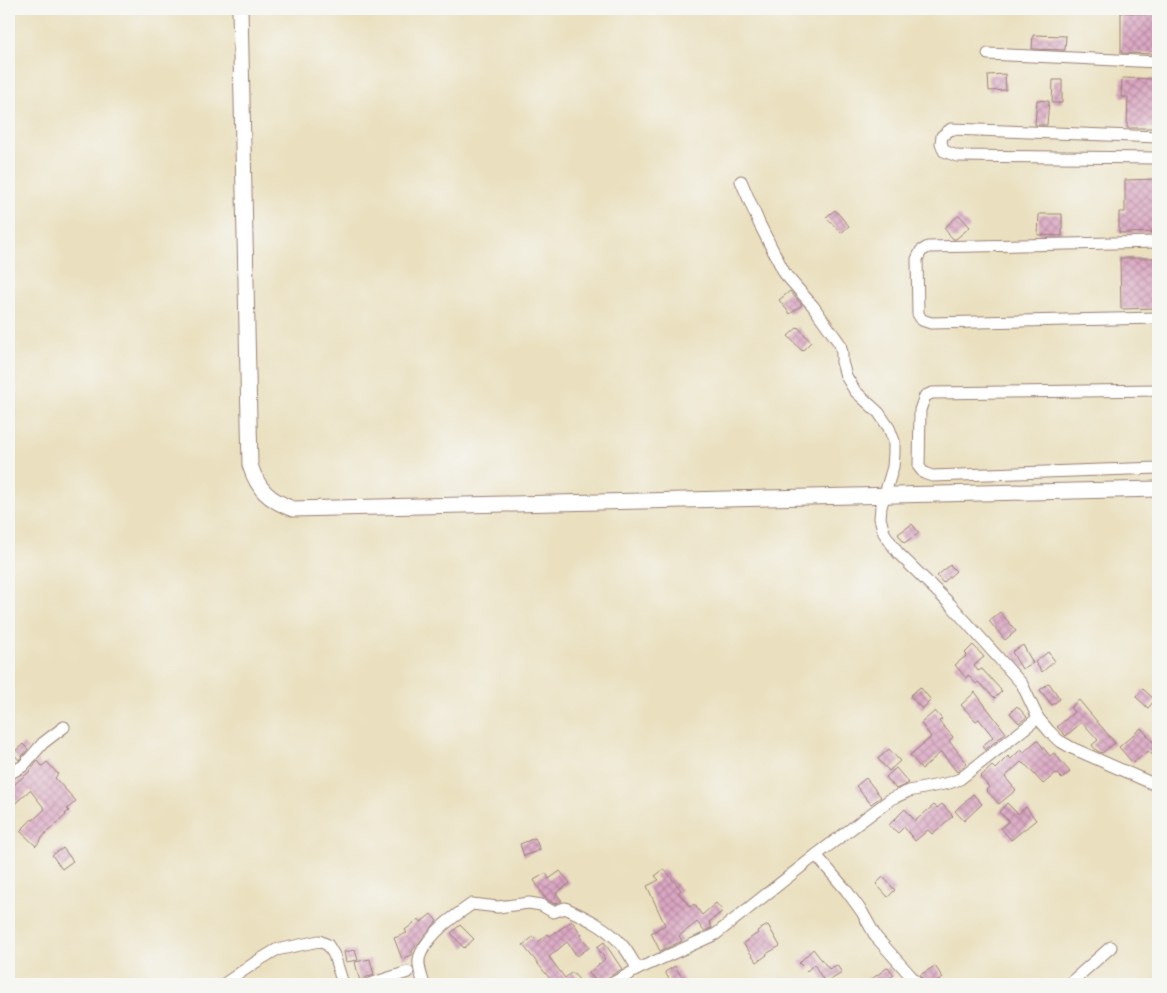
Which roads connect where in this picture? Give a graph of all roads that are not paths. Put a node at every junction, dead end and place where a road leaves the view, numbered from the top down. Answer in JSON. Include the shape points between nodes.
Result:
{"nodes":[{"id":1,"x":240,"y":9,"type":"edge"},
{"id":2,"x":988,"y":54,"type":"dead end"},
{"id":3,"x":1158,"y":62,"type":"edge"},
{"id":4,"x":1158,"y":137,"type":"edge"},
{"id":5,"x":1158,"y":158,"type":"edge"},
{"id":6,"x":741,"y":181,"type":"dead end"},
{"id":7,"x":1158,"y":242,"type":"edge"},
{"id":8,"x":1158,"y":318,"type":"edge"},
{"id":9,"x":1158,"y":390,"type":"edge"},
{"id":10,"x":1158,"y":468,"type":"edge"},
{"id":11,"x":1158,"y":489,"type":"edge"},
{"id":12,"x":884,"y":496,"type":"junction"},
{"id":13,"x":1038,"y":718,"type":"junction"},
{"id":14,"x":64,"y":728,"type":"dead end"},
{"id":15,"x":9,"y":774,"type":"edge"},
{"id":16,"x":1158,"y":786,"type":"edge"},
{"id":17,"x":816,"y":855,"type":"junction"},
{"id":18,"x":1111,"y":947,"type":"dead end"},
{"id":19,"x":638,"y":969,"type":"junction"},
{"id":20,"x":408,"y":972,"type":"dead end"},
{"id":21,"x":224,"y":984,"type":"edge"},
{"id":22,"x":343,"y":984,"type":"edge"},
{"id":23,"x":370,"y":984,"type":"edge"},
{"id":24,"x":424,"y":984,"type":"edge"},
{"id":25,"x":612,"y":984,"type":"edge"},
{"id":26,"x":918,"y":984,"type":"edge"},
{"id":27,"x":1070,"y":984,"type":"edge"}],
"edges":[{"from":1,"to":12,"type":"street","via":[[250,465],[260,487],[269,497],[293,510]]},
{"from":2,"to":3,"type":"street"},
{"from":4,"to":5,"type":"street","via":[[952,129],[942,136],[941,143],[944,151],[957,156]]},
{"from":6,"to":12,"type":"street","via":[[758,223],[785,274],[814,306],[840,344],[846,376],[855,391],[879,413],[889,428],[894,441],[894,467]]},
{"from":7,"to":8,"type":"street","via":[[928,247],[917,259],[918,314],[922,320],[931,323]]},
{"from":9,"to":10,"type":"street","via":[[925,396],[920,410],[920,467],[924,474],[932,476]]},
{"from":11,"to":12,"type":"street"},
{"from":12,"to":13,"type":"street","via":[[880,518],[884,533],[898,553],[951,605],[1022,684]]},
{"from":13,"to":16,"type":"street","via":[[1058,740]]},
{"from":13,"to":17,"type":"street","via":[[960,779],[908,791],[891,799]]},
{"from":14,"to":15,"type":"street","via":[[43,743],[23,766]]},
{"from":17,"to":19,"type":"street","via":[[716,934]]},
{"from":17,"to":26,"type":"street","via":[[846,890],[876,937]]},
{"from":18,"to":27,"type":"street"},
{"from":19,"to":24,"type":"street","via":[[623,946],[609,933],[595,922],[565,908],[553,912],[529,903],[498,907],[472,904],[445,924],[420,954],[419,966]]},
{"from":19,"to":25,"type":"street"},
{"from":20,"to":23,"type":"street"},
{"from":21,"to":22,"type":"street","via":[[276,950],[319,940],[328,944]]}]}
